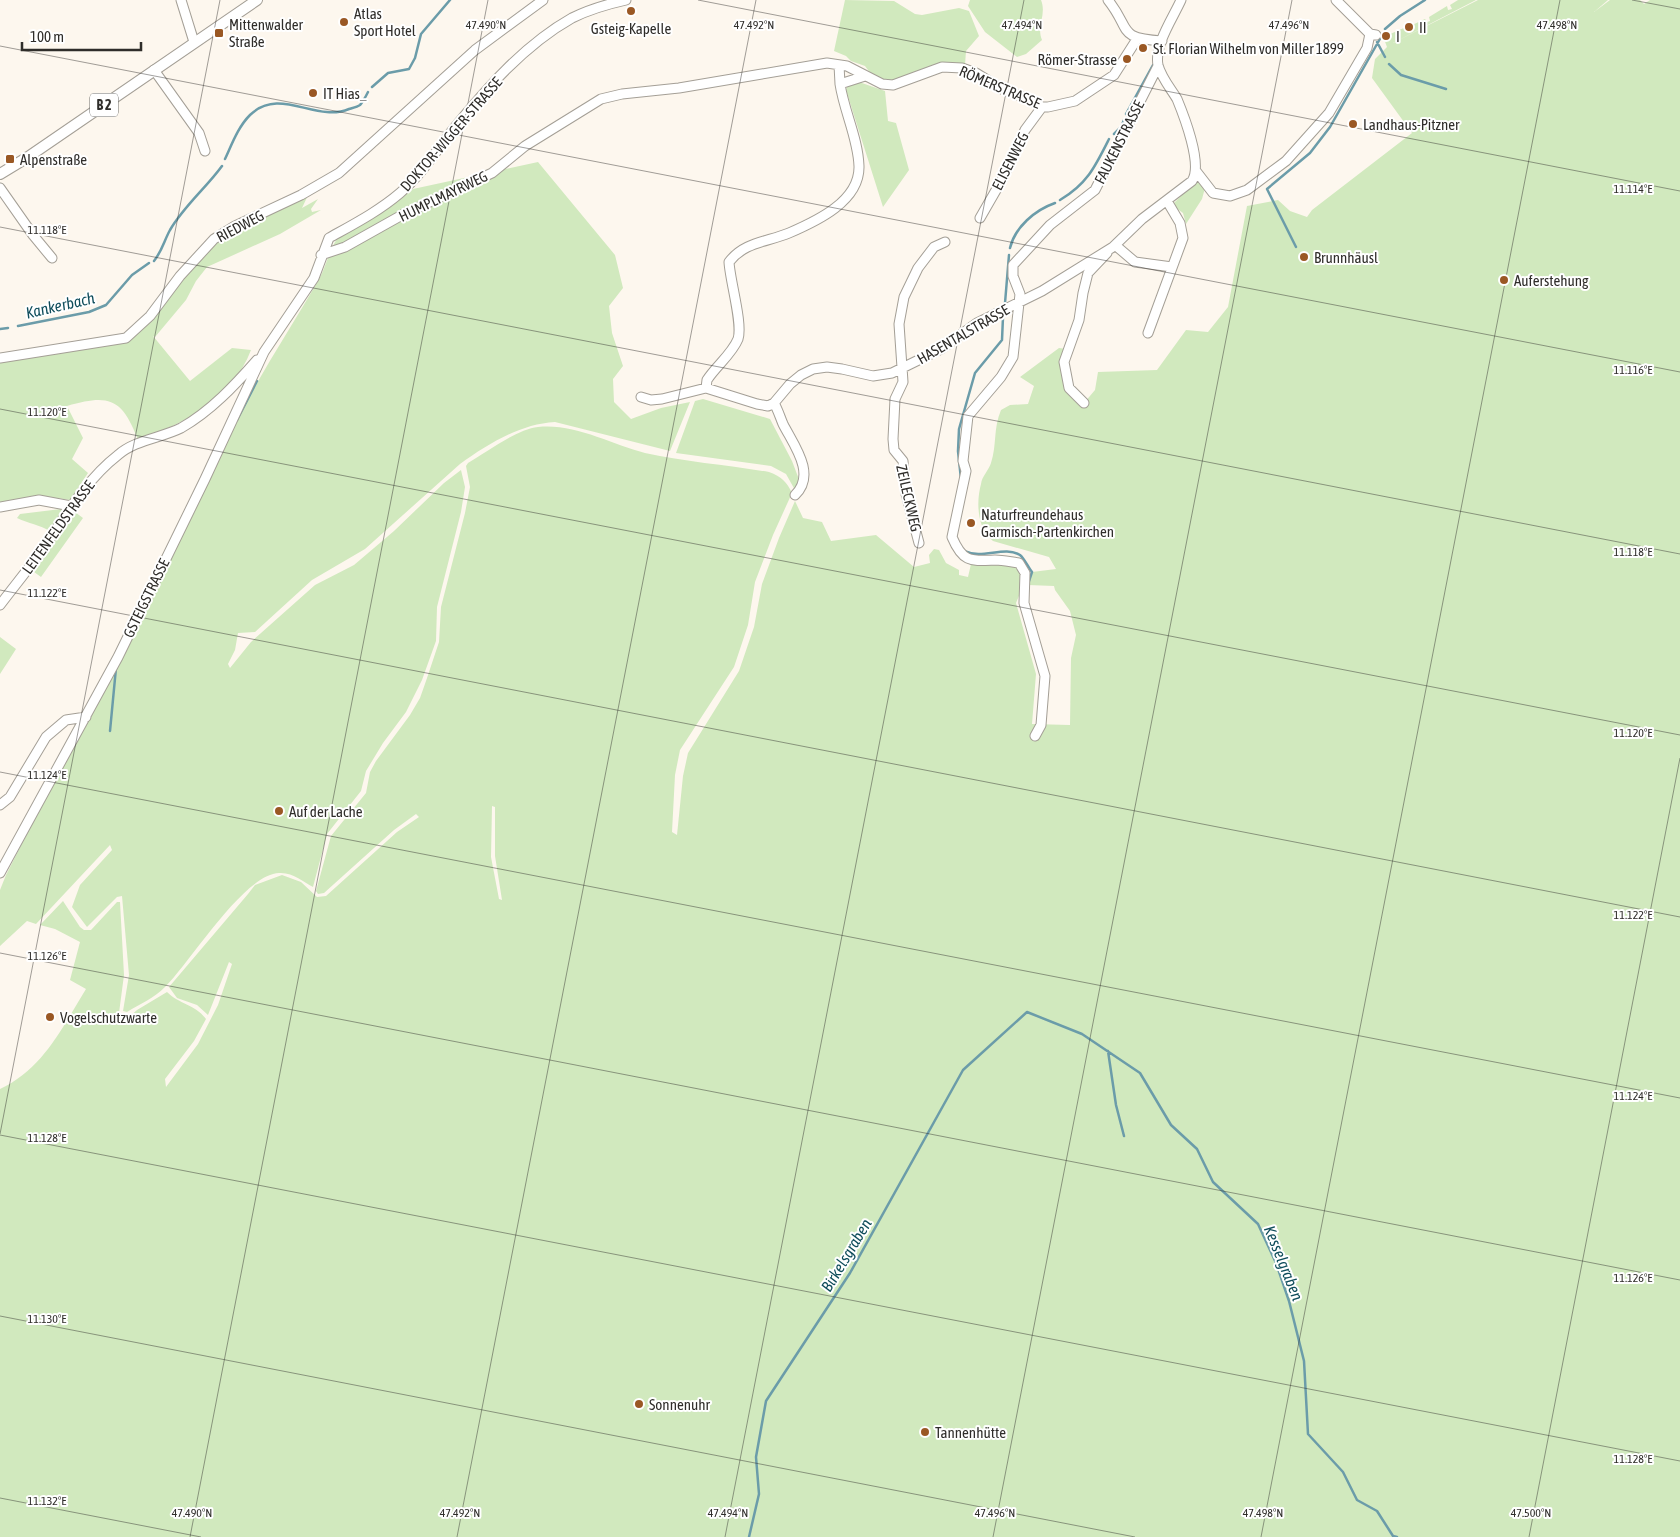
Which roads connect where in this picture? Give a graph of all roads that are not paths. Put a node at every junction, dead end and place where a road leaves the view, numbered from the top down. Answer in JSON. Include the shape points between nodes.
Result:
{"nodes":[{"id":1,"x":181,"y":0,"type":"edge"},
{"id":2,"x":257,"y":0,"type":"edge"},
{"id":3,"x":543,"y":0,"type":"edge"},
{"id":4,"x":626,"y":0,"type":"edge"},
{"id":5,"x":1108,"y":0,"type":"edge"},
{"id":6,"x":1180,"y":0,"type":"edge"},
{"id":7,"x":1336,"y":0,"type":"edge"},
{"id":8,"x":1137,"y":39,"type":"junction"},
{"id":9,"x":1162,"y":41,"type":"junction"},
{"id":10,"x":194,"y":42,"type":"junction"},
{"id":11,"x":839,"y":65,"type":"junction"},
{"id":12,"x":1158,"y":66,"type":"junction"},
{"id":13,"x":154,"y":70,"type":"junction"},
{"id":14,"x":865,"y":76,"type":"junction"},
{"id":15,"x":840,"y":84,"type":"junction"},
{"id":16,"x":640,"y":91,"type":"joint"},
{"id":17,"x":1042,"y":106,"type":"junction"},
{"id":18,"x":205,"y":151,"type":"dead end"},
{"id":19,"x":1196,"y":171,"type":"junction"},
{"id":20,"x":0,"y":174,"type":"edge"},
{"id":21,"x":0,"y":188,"type":"edge"},
{"id":22,"x":1167,"y":200,"type":"junction"},
{"id":23,"x":980,"y":218,"type":"dead end"},
{"id":24,"x":945,"y":242,"type":"dead end"},
{"id":25,"x":1114,"y":246,"type":"junction"},
{"id":26,"x":321,"y":254,"type":"junction"},
{"id":27,"x":52,"y":258,"type":"dead end"},
{"id":28,"x":1172,"y":267,"type":"junction"},
{"id":29,"x":1019,"y":303,"type":"junction"},
{"id":30,"x":1148,"y":332,"type":"dead end"},
{"id":31,"x":264,"y":352,"type":"junction"},
{"id":32,"x":0,"y":358,"type":"edge"},
{"id":33,"x":902,"y":368,"type":"junction"},
{"id":34,"x":706,"y":388,"type":"junction"},
{"id":35,"x":641,"y":397,"type":"dead end"},
{"id":36,"x":774,"y":403,"type":"junction"},
{"id":37,"x":1084,"y":403,"type":"dead end"},
{"id":38,"x":205,"y":479,"type":"joint"},
{"id":39,"x":795,"y":495,"type":"dead end"},
{"id":40,"x":71,"y":506,"type":"junction"},
{"id":41,"x":0,"y":507,"type":"edge"},
{"id":42,"x":919,"y":543,"type":"dead end"},
{"id":43,"x":0,"y":605,"type":"edge"},
{"id":44,"x":86,"y":717,"type":"junction"},
{"id":45,"x":1035,"y":736,"type":"dead end"},
{"id":46,"x":0,"y":805,"type":"edge"},
{"id":47,"x":0,"y":873,"type":"edge"}],
"edges":[{"from":1,"to":10,"type":"street"},
{"from":2,"to":10,"type":"main road","number":"B 2"},
{"from":3,"to":32,"type":"street","name":"RIEDWEG","via":[[494,34],[339,173],[214,239],[180,276],[146,321],[126,338]]},
{"from":4,"to":26,"type":"street","name":"DOKTOR-WIGGER-STRASSE","via":[[573,18],[544,36],[520,56],[478,101],[400,193],[329,238]]},
{"from":5,"to":8,"type":"street","via":[[1127,32]]},
{"from":6,"to":9,"type":"street","name":"FAUKENSTRASSE"},
{"from":7,"to":19,"type":"street","via":[[1373,35],[1324,120],[1273,172],[1240,194],[1226,196],[1213,193]]},
{"from":8,"to":9,"type":"street"},
{"from":8,"to":17,"type":"street","name":"RÖMERSTRASSE","via":[[1114,75],[1075,101]]},
{"from":9,"to":12,"type":"street","name":"FAUKENSTRASSE"},
{"from":10,"to":13,"type":"main road","number":"B 2"},
{"from":11,"to":14,"type":"street","name":"RÖMERSTRASSE"},
{"from":11,"to":15,"type":"street"},
{"from":11,"to":16,"type":"street","name":"RÖMERSTRASSE","via":[[821,64],[776,74]]},
{"from":12,"to":19,"type":"street","via":[[1187,126]]},
{"from":12,"to":29,"type":"street","name":"FAUKENSTRASSE","via":[[1095,190],[1050,225],[1016,261],[1012,271]]},
{"from":13,"to":18,"type":"street","via":[[199,133]]},
{"from":13,"to":20,"type":"main road","number":"B 2"},
{"from":14,"to":15,"type":"street"},
{"from":14,"to":17,"type":"street","name":"RÖMERSTRASSE","via":[[893,85],[942,67],[962,68]]},
{"from":15,"to":34,"type":"street","via":[[859,165],[857,182],[834,209],[788,233],[742,248],[728,262],[738,317],[738,338],[707,380]]},
{"from":16,"to":26,"type":"street","name":"HUMPLMAYRWEG","via":[[601,99],[525,146],[492,173],[345,247]]},
{"from":17,"to":23,"type":"street","name":"ELISENWEG","via":[[1025,130]]},
{"from":19,"to":22,"type":"street","via":[[1192,181]]},
{"from":21,"to":27,"type":"street"},
{"from":22,"to":25,"type":"street"},
{"from":22,"to":28,"type":"street","via":[[1182,229],[1183,238]]},
{"from":24,"to":33,"type":"street","via":[[927,254],[904,297],[899,324]]},
{"from":25,"to":28,"type":"street","via":[[1135,262]]},
{"from":25,"to":29,"type":"street","name":"HASENTALSTRASSE"},
{"from":25,"to":37,"type":"street","via":[[1088,273],[1079,320],[1064,362],[1070,388]]},
{"from":26,"to":31,"type":"street","name":"DOKTOR-WIGGER-STRASSE","via":[[306,292]]},
{"from":28,"to":30,"type":"street"},
{"from":29,"to":33,"type":"street","name":"HASENTALSTRASSE","via":[[988,316],[941,349]]},
{"from":29,"to":45,"type":"street","name":"FAUKENSTRASSE","via":[[1010,363],[968,416],[963,461],[966,471],[952,537],[956,547],[968,559],[1019,563],[1025,573],[1024,603],[1045,676],[1042,725]]},
{"from":31,"to":38,"type":"street","name":"DOKTOR-WIGGER-STRASSE"},
{"from":31,"to":40,"type":"street","name":"LEITENFELDSTRASSE","via":[[237,382],[196,418],[120,453],[93,478]]},
{"from":33,"to":36,"type":"street","name":"HASENTALSTRASSE","via":[[873,376],[835,368],[813,369],[800,375]]},
{"from":33,"to":42,"type":"street","name":"ZEILECKWEG","via":[[901,388],[895,399],[894,450],[903,461],[906,494]]},
{"from":34,"to":35,"type":"street","via":[[662,399]]},
{"from":34,"to":36,"type":"street","via":[[756,404],[768,406]]},
{"from":36,"to":39,"type":"street","via":[[801,453],[801,489]]},
{"from":38,"to":44,"type":"street","name":"GSTEIGSTRASSE"},
{"from":40,"to":41,"type":"street","via":[[29,500]]},
{"from":40,"to":43,"type":"street","name":"LEITENFELDSTRASSE"},
{"from":44,"to":46,"type":"street","via":[[66,720],[46,737],[10,797]]},
{"from":44,"to":47,"type":"street","name":"GSTEIGSTRASSE"}]}
